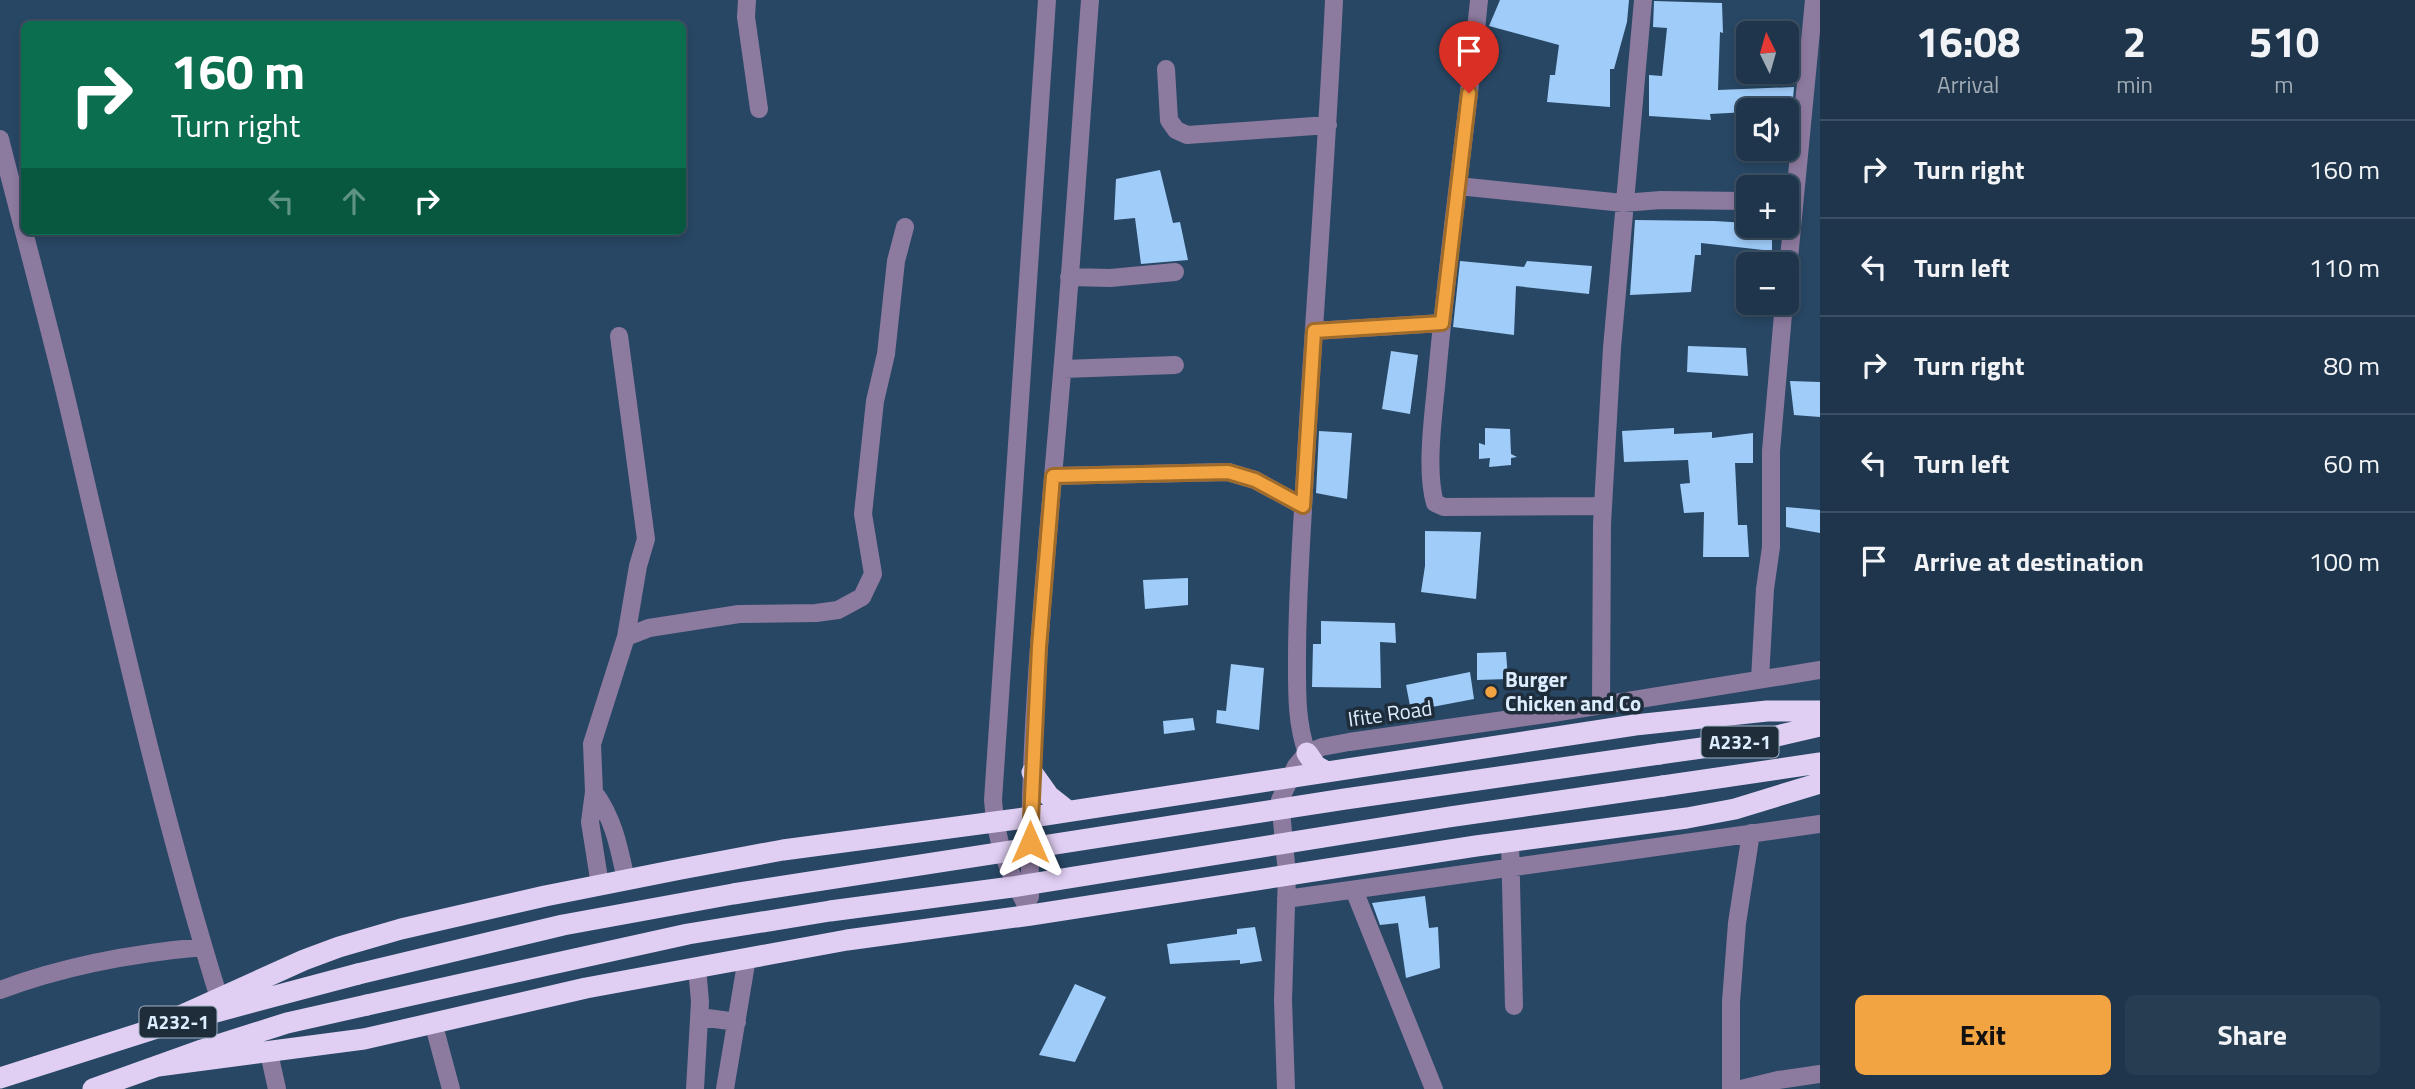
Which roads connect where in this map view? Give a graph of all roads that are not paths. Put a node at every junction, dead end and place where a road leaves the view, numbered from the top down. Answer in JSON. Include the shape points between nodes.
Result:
{"nodes":[{"id":1,"x":747,"y":0,"type":"edge"},
{"id":2,"x":1046,"y":0,"type":"edge"},
{"id":3,"x":1090,"y":0,"type":"edge"},
{"id":4,"x":1334,"y":0,"type":"edge"},
{"id":5,"x":1479,"y":0,"type":"edge"},
{"id":6,"x":1643,"y":0,"type":"edge"},
{"id":7,"x":1814,"y":0,"type":"edge"},
{"id":8,"x":1166,"y":69,"type":"dead end"},
{"id":9,"x":759,"y":109,"type":"dead end"},
{"id":10,"x":1328,"y":125,"type":"junction"},
{"id":11,"x":0,"y":139,"type":"edge"},
{"id":12,"x":1794,"y":175,"type":"edge"},
{"id":13,"x":1458,"y":186,"type":"junction"},
{"id":14,"x":20,"y":199,"type":"edge"},
{"id":15,"x":1736,"y":201,"type":"edge"},
{"id":16,"x":1623,"y":203,"type":"junction"},
{"id":17,"x":905,"y":227,"type":"dead end"},
{"id":18,"x":28,"y":235,"type":"edge"},
{"id":19,"x":1175,"y":272,"type":"dead end"},
{"id":20,"x":1069,"y":277,"type":"junction"},
{"id":21,"x":1783,"y":315,"type":"edge"},
{"id":22,"x":1442,"y":323,"type":"junction"},
{"id":23,"x":1314,"y":331,"type":"junction"},
{"id":24,"x":619,"y":336,"type":"dead end"},
{"id":25,"x":1175,"y":365,"type":"dead end"},
{"id":26,"x":1063,"y":369,"type":"junction"},
{"id":27,"x":1053,"y":476,"type":"junction"},
{"id":28,"x":1303,"y":506,"type":"junction"},
{"id":29,"x":1603,"y":506,"type":"junction"},
{"id":30,"x":626,"y":637,"type":"junction"},
{"id":31,"x":1820,"y":670,"type":"edge"},
{"id":32,"x":1760,"y":679,"type":"junction"},
{"id":33,"x":1601,"y":705,"type":"junction"},
{"id":34,"x":1820,"y":710,"type":"edge"},
{"id":35,"x":1820,"y":726,"type":"edge"},
{"id":36,"x":1307,"y":753,"type":"junction"},
{"id":37,"x":1820,"y":763,"type":"edge"},
{"id":38,"x":1325,"y":771,"type":"junction"},
{"id":39,"x":1032,"y":772,"type":"junction"},
{"id":40,"x":1292,"y":777,"type":"junction"},
{"id":41,"x":1259,"y":782,"type":"junction"},
{"id":42,"x":1820,"y":783,"type":"edge"},
{"id":43,"x":594,"y":793,"type":"junction"},
{"id":44,"x":1280,"y":800,"type":"junction"},
{"id":45,"x":1068,"y":811,"type":"junction"},
{"id":46,"x":1029,"y":817,"type":"junction"},
{"id":47,"x":994,"y":822,"type":"junction"},
{"id":48,"x":1820,"y":824,"type":"edge"},
{"id":49,"x":1751,"y":833,"type":"junction"},
{"id":50,"x":1510,"y":842,"type":"junction"},
{"id":51,"x":1511,"y":867,"type":"junction"},
{"id":52,"x":1287,"y":874,"type":"junction"},
{"id":53,"x":626,"y":880,"type":"junction"},
{"id":54,"x":600,"y":885,"type":"junction"},
{"id":55,"x":1354,"y":890,"type":"junction"},
{"id":56,"x":1286,"y":899,"type":"junction"},
{"id":57,"x":1031,"y":915,"type":"junction"},
{"id":58,"x":203,"y":947,"type":"junction"},
{"id":59,"x":747,"y":958,"type":"junction"},
{"id":60,"x":697,"y":967,"type":"junction"},
{"id":61,"x":0,"y":990,"type":"edge"},
{"id":62,"x":219,"y":998,"type":"junction"},
{"id":63,"x":1514,"y":1006,"type":"dead end"},
{"id":64,"x":700,"y":1017,"type":"junction"},
{"id":65,"x":433,"y":1022,"type":"junction"},
{"id":66,"x":737,"y":1022,"type":"junction"},
{"id":67,"x":149,"y":1030,"type":"junction"},
{"id":68,"x":269,"y":1053,"type":"junction"},
{"id":69,"x":158,"y":1066,"type":"junction"},
{"id":70,"x":697,"y":1070,"type":"junction"},
{"id":71,"x":1820,"y":1074,"type":"edge"},
{"id":72,"x":0,"y":1078,"type":"edge"},
{"id":73,"x":726,"y":1082,"type":"edge"},
{"id":74,"x":99,"y":1088,"type":"edge"},
{"id":75,"x":277,"y":1089,"type":"edge"},
{"id":76,"x":451,"y":1089,"type":"edge"},
{"id":77,"x":695,"y":1089,"type":"edge"},
{"id":78,"x":1286,"y":1089,"type":"edge"},
{"id":79,"x":1434,"y":1089,"type":"edge"},
{"id":80,"x":1731,"y":1089,"type":"edge"},
{"id":81,"x":1741,"y":1089,"type":"edge"}],
"edges":[{"from":1,"to":9,"type":"street"},
{"from":2,"to":47,"type":"street"},
{"from":3,"to":20,"type":"street"},
{"from":4,"to":10,"type":"street"},
{"from":5,"to":13,"type":"street"},
{"from":6,"to":16,"type":"street"},
{"from":7,"to":12,"type":"street"},
{"from":8,"to":10,"type":"street","via":[[1169,120],[1187,135]]},
{"from":10,"to":23,"type":"street"},
{"from":11,"to":14,"type":"street"},
{"from":13,"to":16,"type":"street"},
{"from":13,"to":22,"type":"street"},
{"from":15,"to":16,"type":"street"},
{"from":16,"to":29,"type":"street"},
{"from":17,"to":30,"type":"street","via":[[896,261],[864,492],[873,574],[862,597],[838,610],[739,614],[649,628]]},
{"from":18,"to":58,"type":"street","via":[[97,537]]},
{"from":19,"to":20,"type":"street"},
{"from":20,"to":26,"type":"street"},
{"from":21,"to":32,"type":"street"},
{"from":22,"to":23,"type":"street"},
{"from":22,"to":29,"type":"street","via":[[1431,446],[1435,503],[1444,508]]},
{"from":23,"to":28,"type":"street"},
{"from":24,"to":30,"type":"street","via":[[646,539]]},
{"from":25,"to":26,"type":"street"},
{"from":26,"to":27,"type":"street"},
{"from":27,"to":28,"type":"street","via":[[1228,472],[1255,480]]},
{"from":27,"to":39,"type":"street"},
{"from":28,"to":36,"type":"street","via":[[1297,708]]},
{"from":29,"to":33,"type":"street"},
{"from":30,"to":43,"type":"street","via":[[592,744]]},
{"from":31,"to":32,"type":"street","name":"Ifite Road"},
{"from":32,"to":33,"type":"street","name":"Ifite Road"},
{"from":33,"to":36,"type":"street","name":"Ifite Road","via":[[1349,742]]},
{"from":34,"to":38,"type":"highway","via":[[1635,725]]},
{"from":35,"to":67,"type":"highway","number":"A232-1","bridge":true,"via":[[1759,740],[733,894],[563,925]]},
{"from":36,"to":38,"type":"highway"},
{"from":36,"to":40,"type":"street"},
{"from":37,"to":69,"type":"highway","number":"A232-1","bridge":true,"via":[[688,934],[287,1023]]},
{"from":38,"to":40,"type":"highway"},
{"from":39,"to":45,"type":"highway","via":[[1049,796]]},
{"from":39,"to":46,"type":"street"},
{"from":40,"to":41,"type":"highway"},
{"from":40,"to":44,"type":"street"},
{"from":41,"to":44,"type":"highway"},
{"from":41,"to":45,"type":"highway"},
{"from":42,"to":50,"type":"highway","via":[[1723,811]]},
{"from":43,"to":53,"type":"street","via":[[614,826]]},
{"from":43,"to":54,"type":"street","via":[[590,822]]},
{"from":44,"to":52,"type":"street"},
{"from":45,"to":46,"type":"highway"},
{"from":46,"to":47,"type":"highway"},
{"from":46,"to":57,"type":"street"},
{"from":47,"to":53,"type":"highway","via":[[783,850]]},
{"from":47,"to":57,"type":"street","via":[[1006,866]]},
{"from":48,"to":49,"type":"street"},
{"from":49,"to":51,"type":"street"},
{"from":49,"to":80,"type":"street","via":[[1737,923]]},
{"from":50,"to":51,"type":"street"},
{"from":50,"to":52,"type":"highway"},
{"from":51,"to":55,"type":"street"},
{"from":51,"to":63,"type":"street"},
{"from":52,"to":56,"type":"street"},
{"from":52,"to":57,"type":"highway"},
{"from":53,"to":54,"type":"highway"},
{"from":54,"to":62,"type":"highway","via":[[339,947]]},
{"from":55,"to":56,"type":"street"},
{"from":55,"to":79,"type":"street"},
{"from":56,"to":78,"type":"street"},
{"from":57,"to":59,"type":"highway"},
{"from":58,"to":61,"type":"street","via":[[101,962]]},
{"from":58,"to":62,"type":"street"},
{"from":59,"to":60,"type":"highway"},
{"from":59,"to":66,"type":"street"},
{"from":60,"to":64,"type":"street"},
{"from":60,"to":65,"type":"highway"},
{"from":62,"to":67,"type":"highway"},
{"from":64,"to":66,"type":"street"},
{"from":64,"to":70,"type":"street"},
{"from":65,"to":68,"type":"highway","via":[[364,1039]]},
{"from":65,"to":76,"type":"street"},
{"from":66,"to":73,"type":"street"},
{"from":67,"to":72,"type":"highway","number":"A232-1"},
{"from":68,"to":69,"type":"highway"},
{"from":68,"to":75,"type":"street"},
{"from":69,"to":74,"type":"highway","number":"A232-1"},
{"from":70,"to":73,"type":"street"},
{"from":70,"to":77,"type":"street"},
{"from":71,"to":81,"type":"street"}]}
